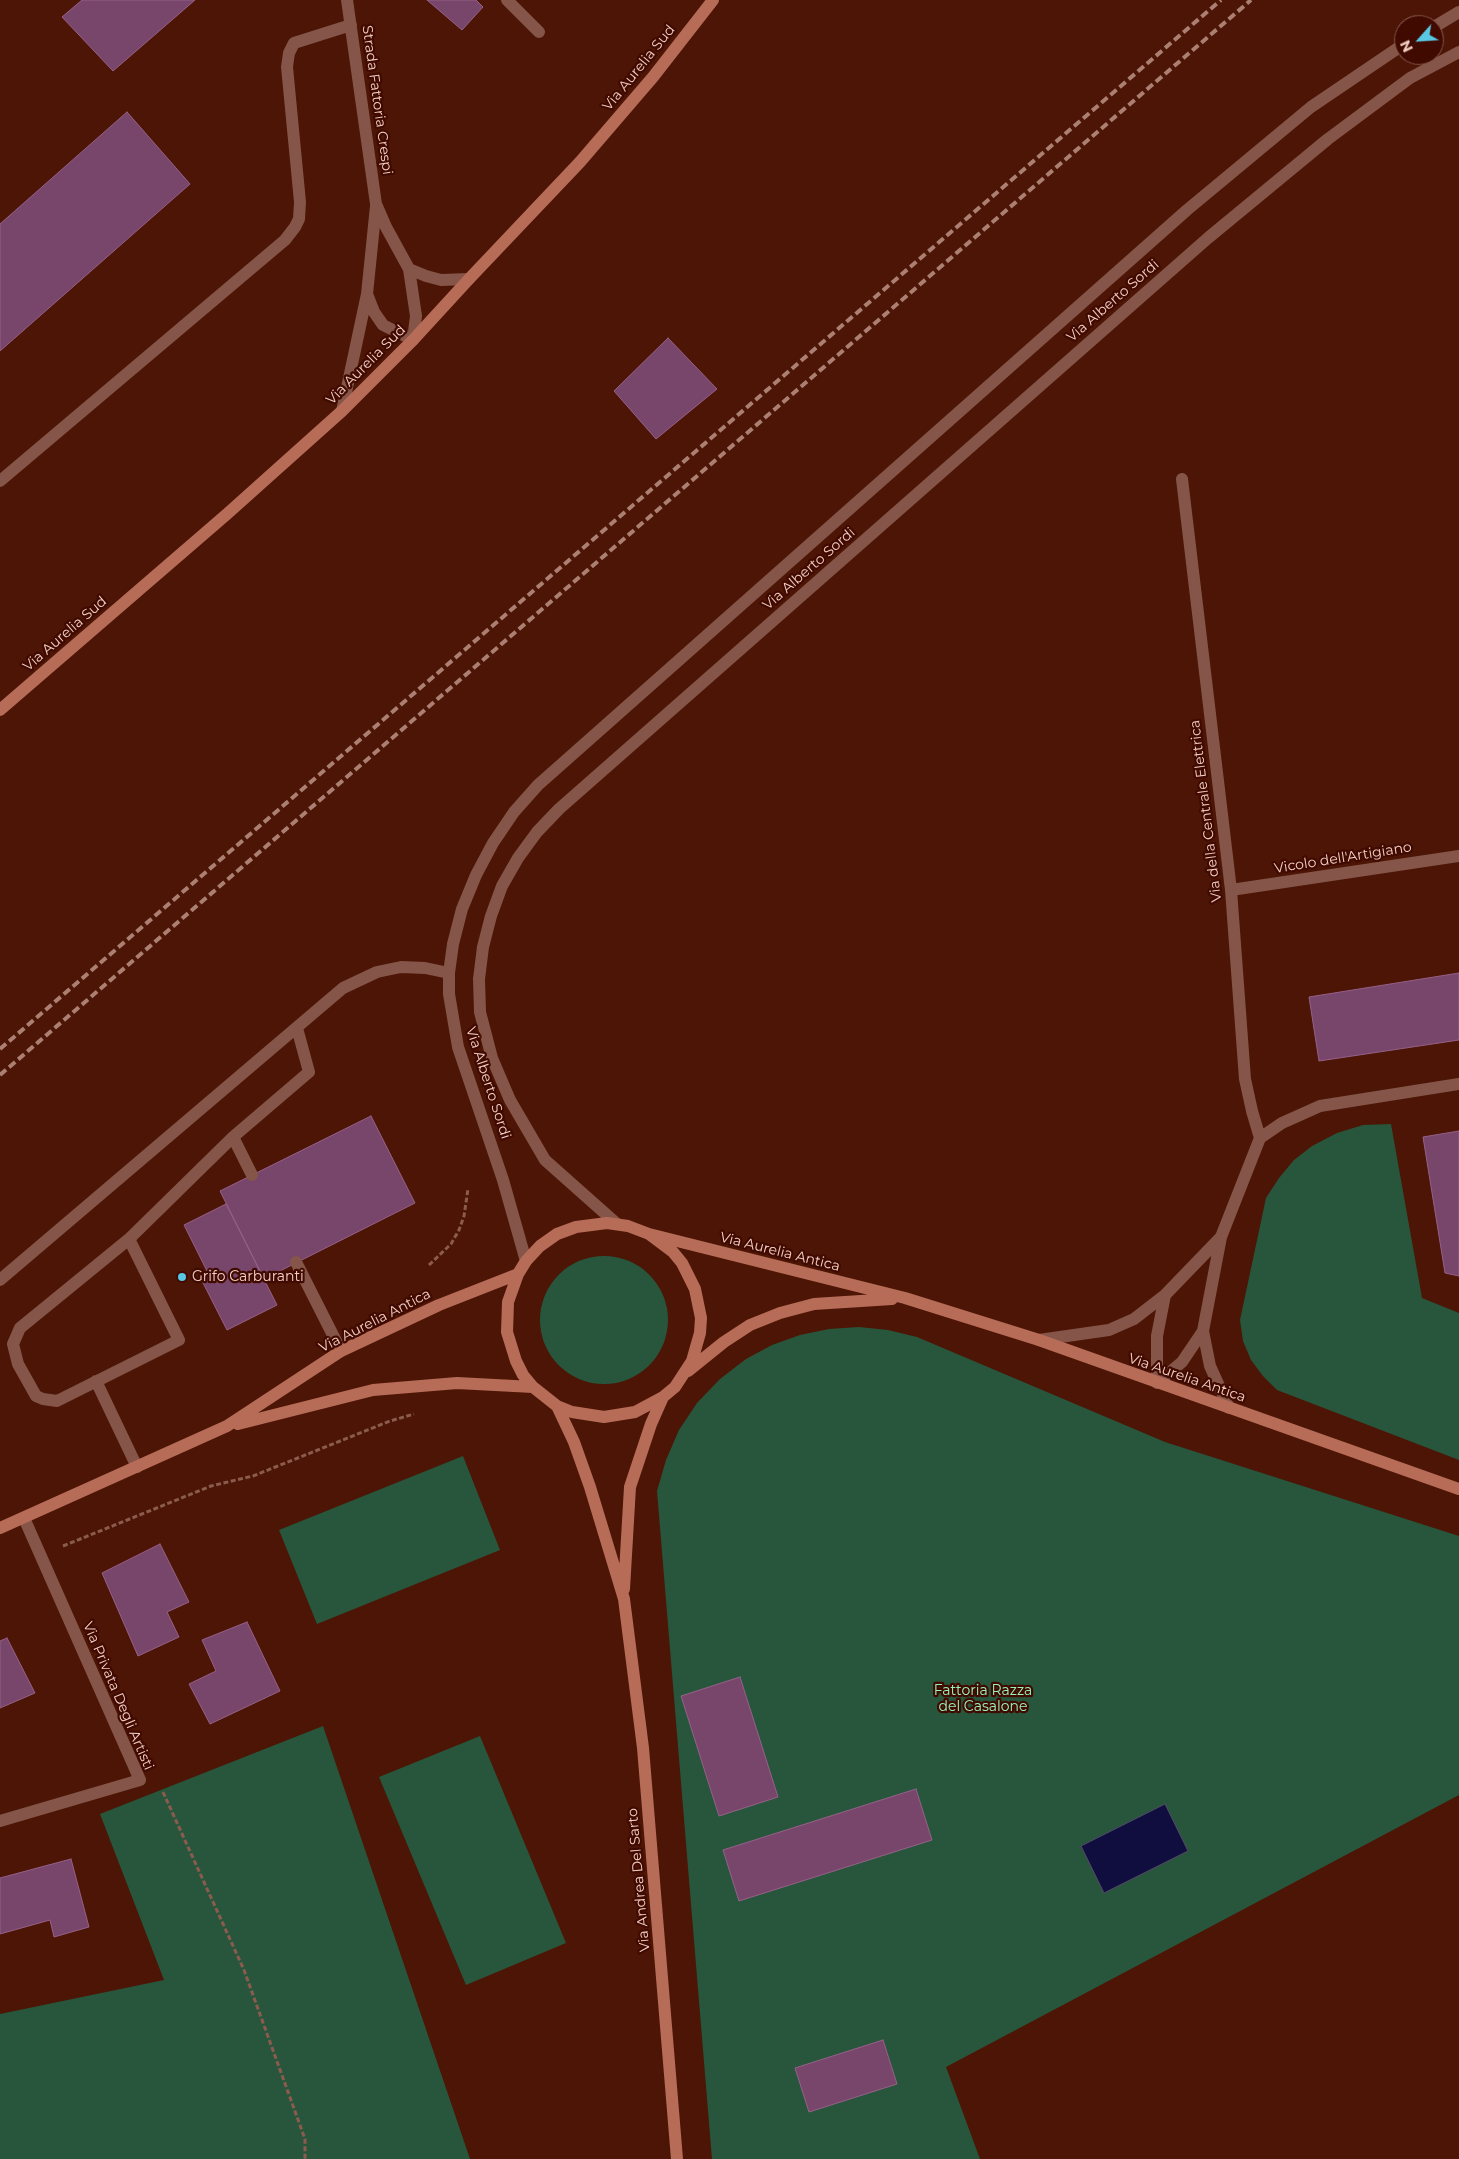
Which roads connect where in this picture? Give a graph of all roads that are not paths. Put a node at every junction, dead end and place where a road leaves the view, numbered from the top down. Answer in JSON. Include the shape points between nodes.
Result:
{"nodes":[{"id":1,"x":347,"y":0,"type":"edge"},
{"id":2,"x":507,"y":0,"type":"edge"},
{"id":3,"x":713,"y":0,"type":"edge"},
{"id":4,"x":1459,"y":12,"type":"edge"},
{"id":5,"x":1444,"y":21,"type":"edge"},
{"id":6,"x":351,"y":25,"type":"junction"},
{"id":7,"x":539,"y":32,"type":"dead end"},
{"id":8,"x":1394,"y":51,"type":"edge"},
{"id":9,"x":1459,"y":52,"type":"edge"},
{"id":10,"x":376,"y":204,"type":"junction"},
{"id":11,"x":409,"y":269,"type":"junction"},
{"id":12,"x":469,"y":279,"type":"junction"},
{"id":13,"x":367,"y":294,"type":"junction"},
{"id":14,"x":413,"y":340,"type":"junction"},
{"id":15,"x":342,"y":411,"type":"junction"},
{"id":16,"x":1182,"y":480,"type":"dead end"},
{"id":17,"x":0,"y":481,"type":"edge"},
{"id":18,"x":0,"y":710,"type":"edge"},
{"id":19,"x":1459,"y":856,"type":"edge"},
{"id":20,"x":1231,"y":890,"type":"junction"},
{"id":21,"x":449,"y":973,"type":"junction"},
{"id":22,"x":297,"y":1028,"type":"junction"},
{"id":23,"x":1459,"y":1084,"type":"edge"},
{"id":24,"x":233,"y":1138,"type":"junction"},
{"id":25,"x":1260,"y":1138,"type":"junction"},
{"id":26,"x":252,"y":1175,"type":"dead end"},
{"id":27,"x":617,"y":1224,"type":"junction"},
{"id":28,"x":649,"y":1234,"type":"junction"},
{"id":29,"x":1221,"y":1237,"type":"junction"},
{"id":30,"x":129,"y":1239,"type":"junction"},
{"id":31,"x":526,"y":1261,"type":"junction"},
{"id":32,"x":296,"y":1262,"type":"dead end"},
{"id":33,"x":518,"y":1274,"type":"junction"},
{"id":34,"x":0,"y":1280,"type":"edge"},
{"id":35,"x":1165,"y":1295,"type":"junction"},
{"id":36,"x":905,"y":1298,"type":"junction"},
{"id":37,"x":1203,"y":1331,"type":"junction"},
{"id":38,"x":1039,"y":1340,"type":"junction"},
{"id":39,"x":341,"y":1351,"type":"junction"},
{"id":40,"x":684,"y":1374,"type":"junction"},
{"id":41,"x":96,"y":1381,"type":"junction"},
{"id":42,"x":1156,"y":1383,"type":"junction"},
{"id":43,"x":533,"y":1386,"type":"junction"},
{"id":44,"x":663,"y":1397,"type":"junction"},
{"id":45,"x":557,"y":1406,"type":"junction"},
{"id":46,"x":1229,"y":1408,"type":"junction"},
{"id":47,"x":227,"y":1426,"type":"junction"},
{"id":48,"x":137,"y":1467,"type":"junction"},
{"id":49,"x":1459,"y":1489,"type":"edge"},
{"id":50,"x":24,"y":1518,"type":"junction"},
{"id":51,"x":0,"y":1528,"type":"edge"},
{"id":52,"x":624,"y":1599,"type":"junction"},
{"id":53,"x":0,"y":1821,"type":"edge"},
{"id":54,"x":677,"y":2159,"type":"edge"}],
"edges":[{"from":1,"to":6,"type":"street","name":"Strada Fattoria Crespi"},
{"from":2,"to":7,"type":"street"},
{"from":3,"to":12,"type":"main road","name":"Via Aurelia Sud","via":[[580,162]]},
{"from":4,"to":5,"type":"street"},
{"from":6,"to":10,"type":"street","name":"Strada Fattoria Crespi"},
{"from":6,"to":17,"type":"street","via":[[294,43],[290,53],[287,66],[300,202],[299,219],[285,240]]},
{"from":8,"to":21,"type":"street","name":"Via Alberto Sordi","via":[[1311,108],[1186,210],[538,785],[508,820],[476,875],[462,909]]},
{"from":9,"to":27,"type":"street","name":"Via Alberto Sordi","via":[[1410,78],[1328,139],[1208,238],[559,809],[537,832],[502,886],[490,916],[480,971],[480,1012],[492,1058],[510,1100],[545,1160]]},
{"from":10,"to":11,"type":"street","name":"Strada Fattoria Crespi"},
{"from":10,"to":13,"type":"street","name":"Strada Fattoria Crespi"},
{"from":11,"to":12,"type":"street","via":[[441,280]]},
{"from":11,"to":14,"type":"street","name":"Strada Fattoria Crespi","via":[[416,316]]},
{"from":12,"to":14,"type":"main road","name":"Via Aurelia Sud"},
{"from":13,"to":14,"type":"street","via":[[383,325]]},
{"from":13,"to":15,"type":"street","name":"Strada Fattoria Crespi"},
{"from":14,"to":15,"type":"main road","name":"Via Aurelia Sud"},
{"from":15,"to":18,"type":"main road","name":"Via Aurelia Sud"},
{"from":16,"to":20,"type":"street","name":"Via della Centrale Elettrica"},
{"from":19,"to":20,"type":"street","name":"Vicolo dell'Artigiano"},
{"from":20,"to":25,"type":"street","name":"Via della Centrale Elettrica","via":[[1246,1079]]},
{"from":21,"to":22,"type":"street","via":[[401,967],[377,972],[343,988]]},
{"from":21,"to":31,"type":"street","name":"Via Alberto Sordi","via":[[449,994],[458,1047],[503,1180]]},
{"from":22,"to":24,"type":"street","via":[[309,1072]]},
{"from":22,"to":34,"type":"street"},
{"from":23,"to":25,"type":"street","via":[[1320,1106],[1282,1123]]},
{"from":24,"to":26,"type":"street"},
{"from":24,"to":30,"type":"street"},
{"from":25,"to":29,"type":"street"},
{"from":27,"to":28,"type":"main road","name":"Via Aurelia Antica"},
{"from":27,"to":31,"type":"main road","name":"Via Aurelia Antica","via":[[597,1223],[567,1230],[549,1240]]},
{"from":28,"to":36,"type":"main road","name":"Via Aurelia Antica"},
{"from":28,"to":40,"type":"main road","name":"Via Aurelia Antica","via":[[682,1263],[699,1304],[700,1333],[692,1361]]},
{"from":29,"to":35,"type":"street"},
{"from":29,"to":37,"type":"street"},
{"from":30,"to":41,"type":"street","via":[[179,1340]]},
{"from":30,"to":41,"type":"street","via":[[20,1328],[13,1344],[18,1364],[36,1396],[43,1400],[57,1401]]},
{"from":31,"to":33,"type":"main road","name":"Via Aurelia Antica"},
{"from":32,"to":39,"type":"street"},
{"from":33,"to":39,"type":"main road","name":"Via Aurelia Antica","via":[[439,1305]]},
{"from":33,"to":43,"type":"main road","name":"Via Aurelia Antica","via":[[508,1302],[507,1332],[516,1361]]},
{"from":35,"to":38,"type":"street","via":[[1134,1319],[1108,1330]]},
{"from":35,"to":42,"type":"street","via":[[1157,1336]]},
{"from":36,"to":38,"type":"main road","name":"Via Aurelia Antica"},
{"from":36,"to":40,"type":"main road","name":"Via Aurelia Antica","via":[[814,1304],[780,1313],[750,1325]]},
{"from":37,"to":42,"type":"street","via":[[1182,1362]]},
{"from":37,"to":46,"type":"street","via":[[1210,1366]]},
{"from":38,"to":42,"type":"main road","name":"Via Aurelia Antica"},
{"from":39,"to":47,"type":"main road","name":"Via Aurelia Antica"},
{"from":40,"to":44,"type":"main road","name":"Via Aurelia Antica"},
{"from":41,"to":48,"type":"street"},
{"from":42,"to":46,"type":"main road","name":"Via Aurelia Antica"},
{"from":43,"to":45,"type":"main road","name":"Via Aurelia Antica"},
{"from":43,"to":47,"type":"main road","name":"Via Aurelia Antica","via":[[457,1383],[373,1390]]},
{"from":44,"to":45,"type":"main road","name":"Via Aurelia Antica","via":[[635,1412],[619,1416],[588,1416]]},
{"from":44,"to":52,"type":"main road","name":"Via Andrea Del Sarto","via":[[630,1488]]},
{"from":45,"to":52,"type":"main road","name":"Via Andrea Del Sarto","via":[[590,1487]]},
{"from":46,"to":49,"type":"main road","name":"Via Aurelia Antica"},
{"from":47,"to":48,"type":"main road","name":"Via Aurelia Antica"},
{"from":48,"to":50,"type":"main road","name":"Via Aurelia Antica"},
{"from":50,"to":51,"type":"main road","name":"Via Aurelia Antica"},
{"from":50,"to":53,"type":"street","name":"Via Privata Degli Artisti","via":[[140,1780]]},
{"from":52,"to":54,"type":"main road","name":"Via Andrea Del Sarto","via":[[643,1748]]}]}
